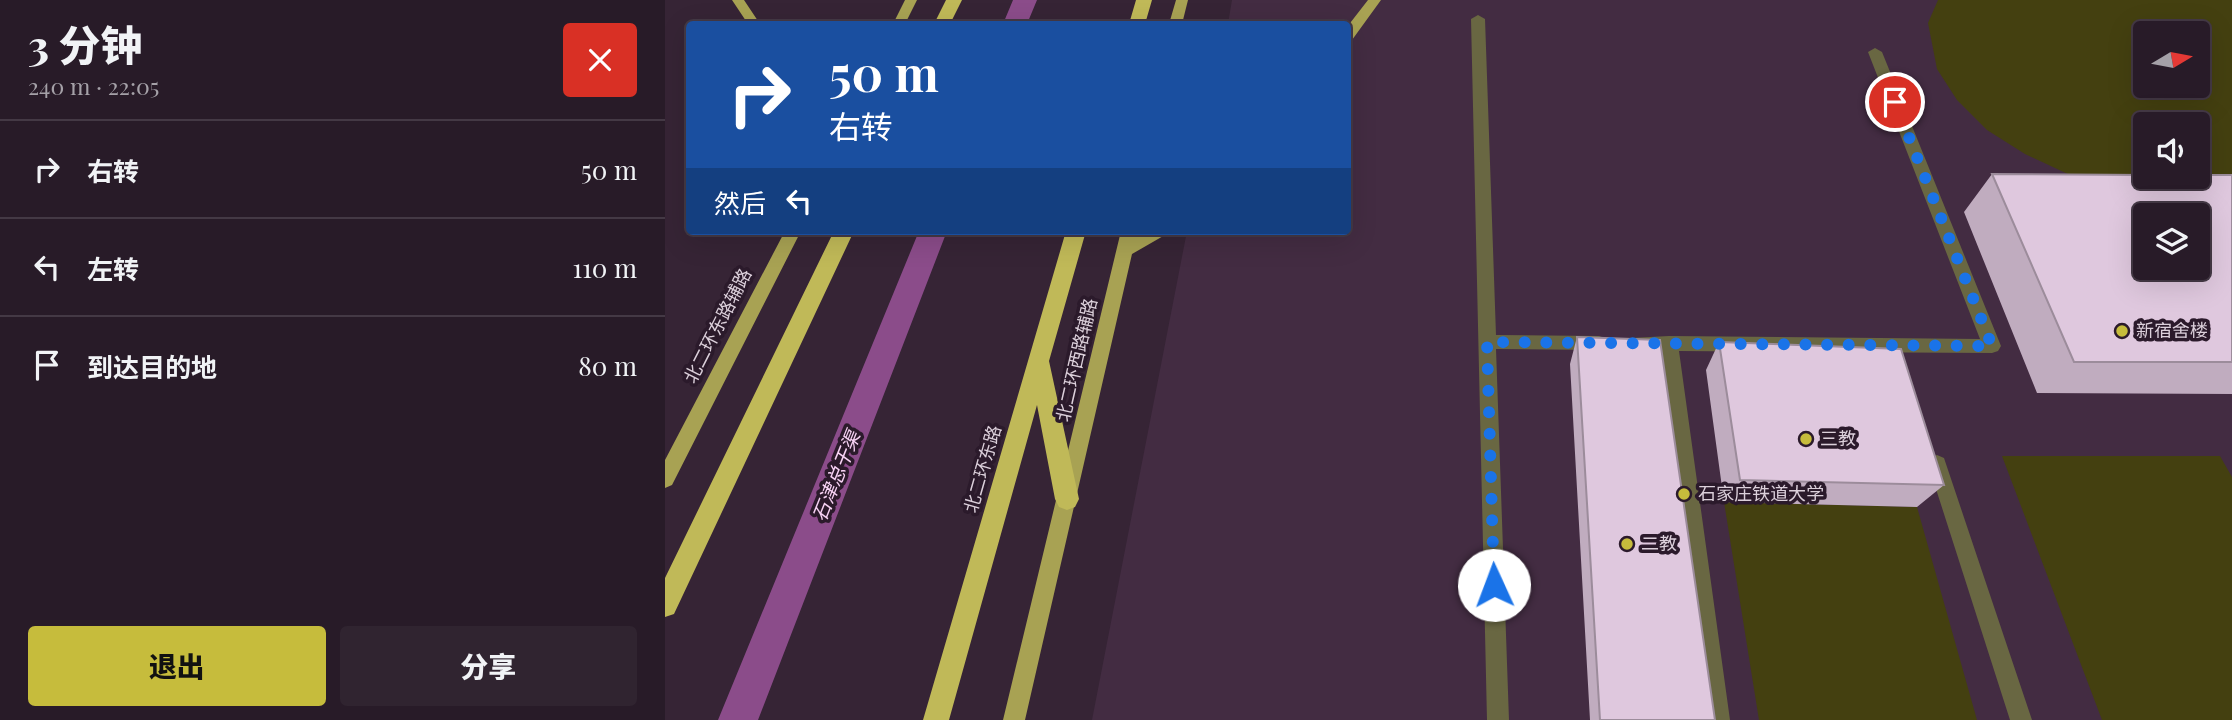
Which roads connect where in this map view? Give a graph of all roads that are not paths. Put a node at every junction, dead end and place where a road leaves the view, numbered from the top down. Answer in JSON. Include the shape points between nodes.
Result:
{"nodes":[{"id":1,"x":738,"y":0,"type":"edge"},
{"id":2,"x":911,"y":0,"type":"edge"},
{"id":3,"x":954,"y":0,"type":"edge"},
{"id":4,"x":1144,"y":0,"type":"edge"},
{"id":5,"x":1182,"y":0,"type":"edge"},
{"id":6,"x":1375,"y":0,"type":"edge"},
{"id":7,"x":1478,"y":19,"type":"dead end"},
{"id":8,"x":752,"y":21,"type":"edge"},
{"id":9,"x":900,"y":21,"type":"edge"},
{"id":10,"x":944,"y":21,"type":"edge"},
{"id":11,"x":1138,"y":21,"type":"edge"},
{"id":12,"x":1177,"y":21,"type":"edge"},
{"id":13,"x":1351,"y":32,"type":"edge"},
{"id":14,"x":1875,"y":52,"type":"dead end"},
{"id":15,"x":791,"y":235,"type":"edge"},
{"id":16,"x":842,"y":235,"type":"edge"},
{"id":17,"x":1075,"y":235,"type":"edge"},
{"id":18,"x":1128,"y":235,"type":"edge"},
{"id":19,"x":1152,"y":235,"type":"edge"},
{"id":20,"x":1124,"y":251,"type":"junction"},
{"id":21,"x":1487,"y":342,"type":"junction"},
{"id":22,"x":1669,"y":343,"type":"junction"},
{"id":23,"x":1897,"y":345,"type":"junction"},
{"id":24,"x":1038,"y":358,"type":"junction"},
{"id":25,"x":1906,"y":370,"type":"edge"},
{"id":26,"x":1931,"y":448,"type":"edge"},
{"id":27,"x":665,"y":479,"type":"edge"},
{"id":28,"x":1067,"y":499,"type":"junction"},
{"id":29,"x":665,"y":605,"type":"edge"},
{"id":30,"x":936,"y":720,"type":"edge"},
{"id":31,"x":1014,"y":720,"type":"edge"},
{"id":32,"x":1498,"y":720,"type":"edge"},
{"id":33,"x":1719,"y":720,"type":"edge"},
{"id":34,"x":2021,"y":720,"type":"edge"}],
"edges":[{"from":1,"to":8,"type":"main road"},
{"from":2,"to":9,"type":"main road"},
{"from":3,"to":10,"type":"highway"},
{"from":4,"to":11,"type":"highway"},
{"from":5,"to":12,"type":"main road"},
{"from":6,"to":13,"type":"main road"},
{"from":7,"to":21,"type":"street"},
{"from":14,"to":23,"type":"street","via":[[1992,346]]},
{"from":15,"to":27,"type":"main road","name":"北二环东路辅路"},
{"from":16,"to":29,"type":"highway"},
{"from":17,"to":24,"type":"highway","name":"北二环东路"},
{"from":18,"to":20,"type":"main road","name":"北二环西路辅路"},
{"from":19,"to":20,"type":"main road"},
{"from":20,"to":28,"type":"main road","name":"北二环西路辅路"},
{"from":21,"to":22,"type":"street"},
{"from":21,"to":32,"type":"street"},
{"from":22,"to":23,"type":"street"},
{"from":22,"to":33,"type":"street"},
{"from":23,"to":25,"type":"street"},
{"from":24,"to":28,"type":"highway"},
{"from":24,"to":30,"type":"highway","name":"北二环东路"},
{"from":26,"to":34,"type":"street"},
{"from":28,"to":31,"type":"main road"}]}
